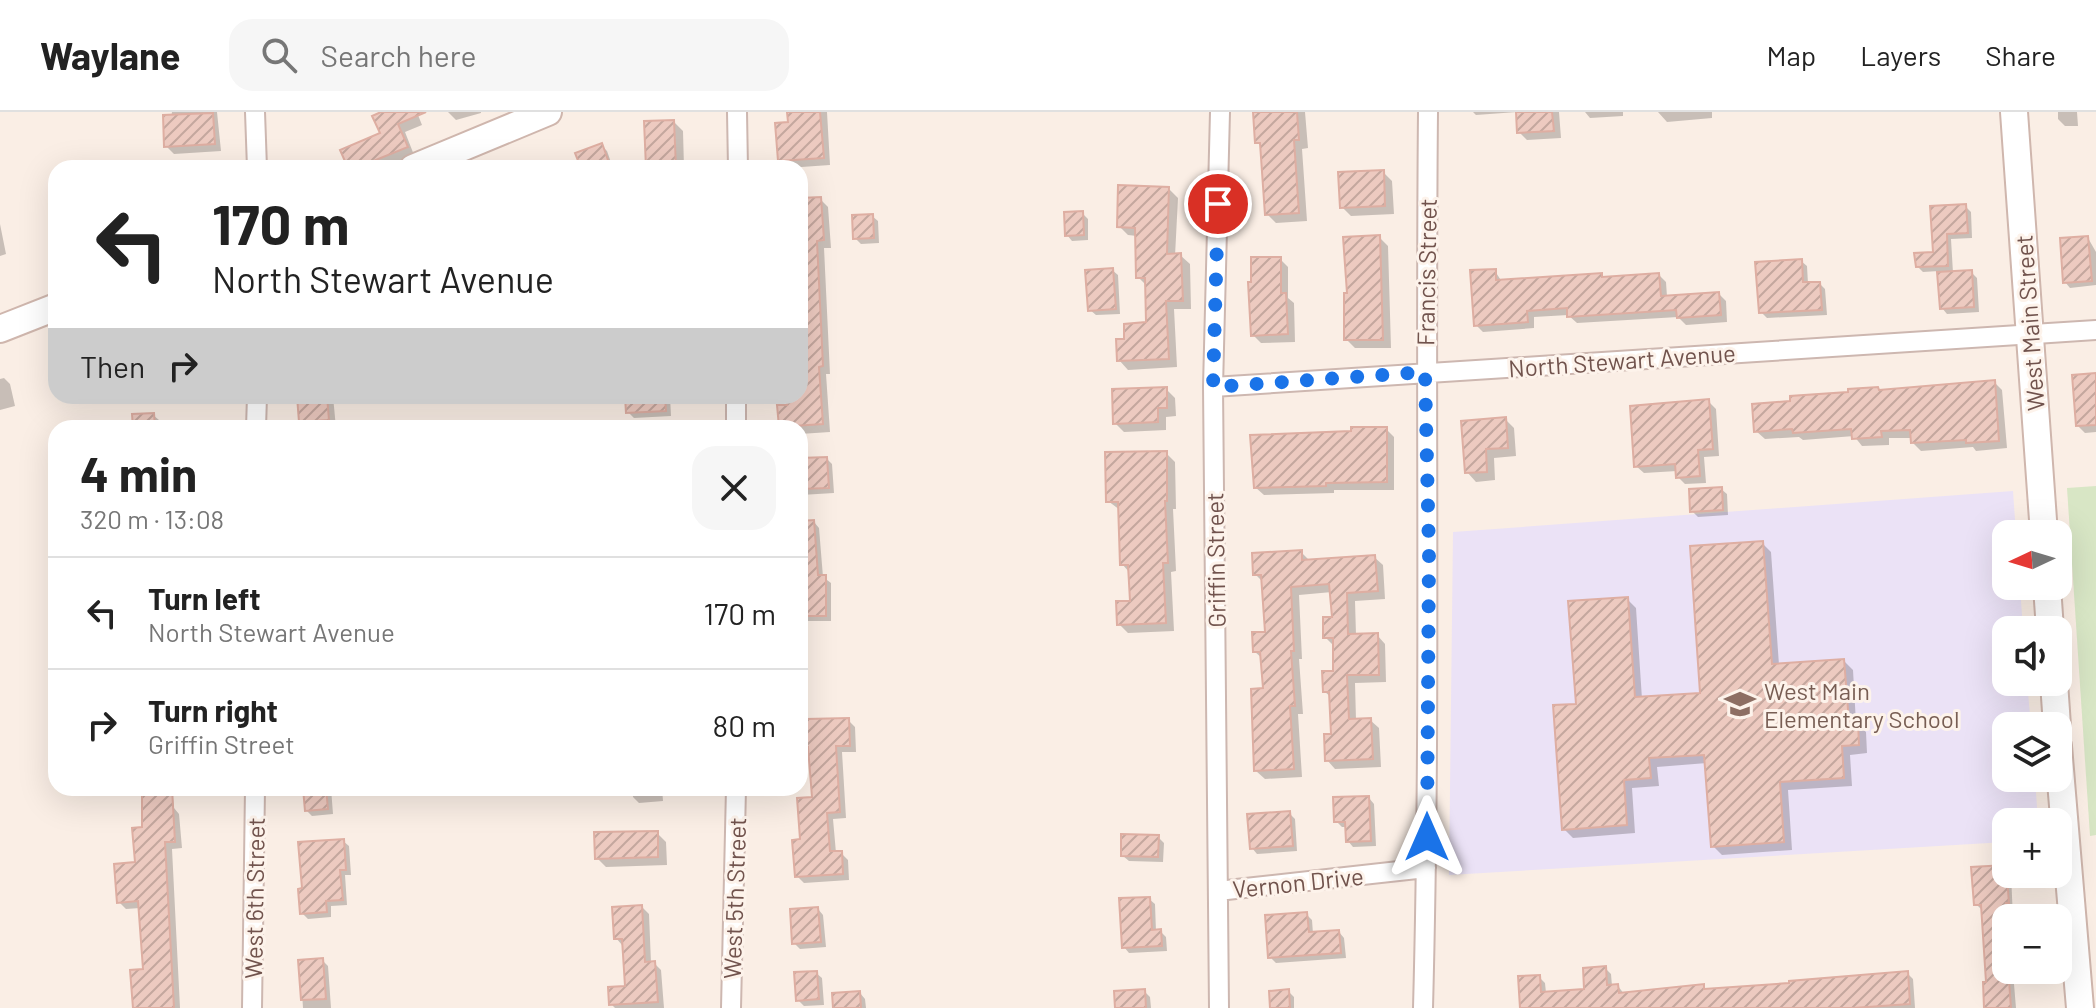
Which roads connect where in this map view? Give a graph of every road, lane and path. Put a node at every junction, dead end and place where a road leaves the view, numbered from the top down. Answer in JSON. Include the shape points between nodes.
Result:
{"nodes":[{"id":1,"x":255,"y":112,"type":"edge"},
{"id":2,"x":548,"y":112,"type":"edge"},
{"id":3,"x":737,"y":112,"type":"edge"},
{"id":4,"x":1220,"y":112,"type":"edge"},
{"id":5,"x":1428,"y":112,"type":"edge"},
{"id":6,"x":2014,"y":112,"type":"edge"},
{"id":7,"x":257,"y":160,"type":"edge"},
{"id":8,"x":432,"y":160,"type":"edge"},
{"id":9,"x":738,"y":160,"type":"edge"},
{"id":10,"x":48,"y":310,"type":"edge"},
{"id":11,"x":0,"y":329,"type":"edge"},
{"id":12,"x":2096,"y":330,"type":"edge"},
{"id":13,"x":2030,"y":334,"type":"junction"},
{"id":14,"x":1425,"y":372,"type":"junction"},
{"id":15,"x":1213,"y":387,"type":"junction"},
{"id":16,"x":2043,"y":520,"type":"edge"},
{"id":17,"x":2062,"y":792,"type":"edge"},
{"id":18,"x":255,"y":796,"type":"edge"},
{"id":19,"x":736,"y":796,"type":"edge"},
{"id":20,"x":1426,"y":868,"type":"junction"},
{"id":21,"x":1218,"y":891,"type":"junction"},
{"id":22,"x":252,"y":1008,"type":"edge"},
{"id":23,"x":731,"y":1008,"type":"edge"},
{"id":24,"x":1219,"y":1008,"type":"edge"},
{"id":25,"x":1423,"y":1008,"type":"edge"},
{"id":26,"x":2080,"y":1008,"type":"edge"}],
"edges":[{"from":1,"to":7,"type":"street"},
{"from":2,"to":8,"type":"main road"},
{"from":3,"to":9,"type":"street"},
{"from":4,"to":15,"type":"street","name":"Griffin Street"},
{"from":5,"to":14,"type":"street","name":"Francis Street"},
{"from":6,"to":13,"type":"main road","name":"West Main Street"},
{"from":10,"to":11,"type":"main road"},
{"from":12,"to":13,"type":"street","name":"North Stewart Avenue"},
{"from":13,"to":14,"type":"street","name":"North Stewart Avenue"},
{"from":13,"to":16,"type":"main road","name":"West Main Street"},
{"from":14,"to":15,"type":"street","name":"North Stewart Avenue"},
{"from":14,"to":20,"type":"street","name":"Francis Street"},
{"from":15,"to":21,"type":"street","name":"Griffin Street"},
{"from":17,"to":26,"type":"main road"},
{"from":18,"to":22,"type":"street","name":"West 6th Street"},
{"from":19,"to":23,"type":"street","name":"West 5th Street"},
{"from":20,"to":21,"type":"street","name":"Vernon Drive"},
{"from":20,"to":25,"type":"street","name":"Francis Street"},
{"from":21,"to":24,"type":"street","name":"Griffin Street"}]}
